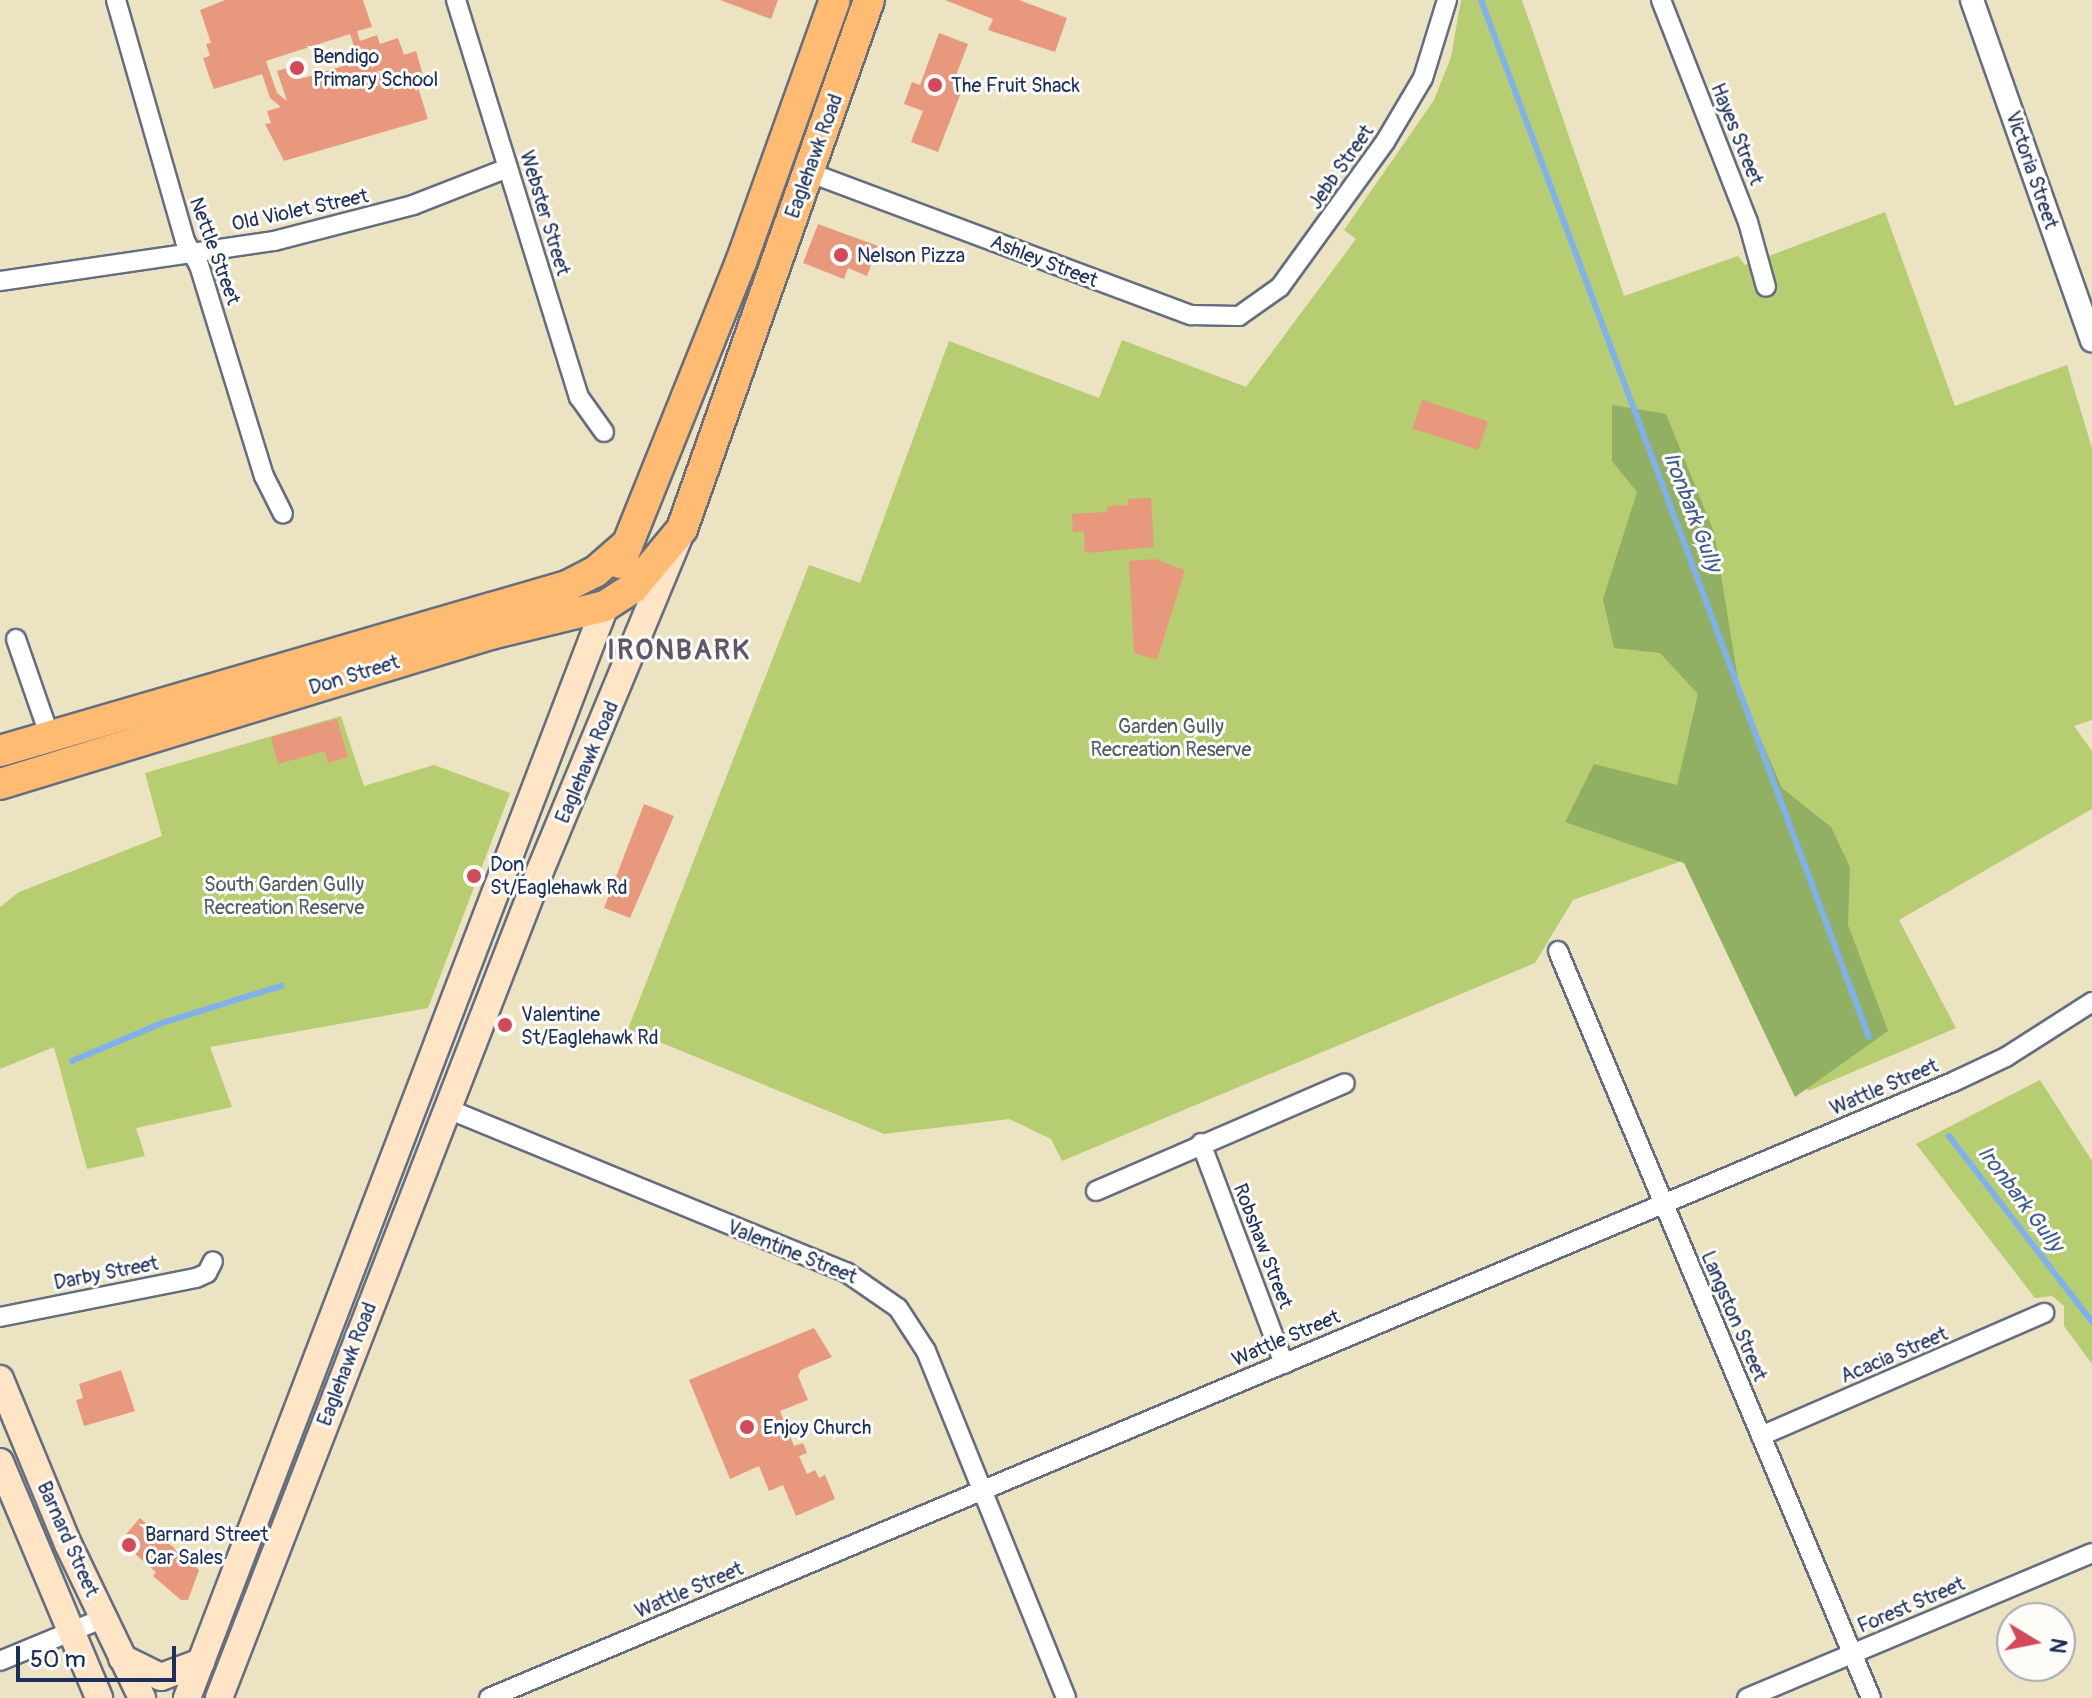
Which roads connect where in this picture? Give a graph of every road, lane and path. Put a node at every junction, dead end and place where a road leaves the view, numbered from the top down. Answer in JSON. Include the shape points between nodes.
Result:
{"nodes":[{"id":1,"x":116,"y":0,"type":"edge"},
{"id":2,"x":456,"y":0,"type":"edge"},
{"id":3,"x":835,"y":0,"type":"edge"},
{"id":4,"x":869,"y":0,"type":"edge"},
{"id":5,"x":1447,"y":0,"type":"edge"},
{"id":6,"x":1661,"y":0,"type":"edge"},
{"id":7,"x":1979,"y":1,"type":"edge"},
{"id":8,"x":778,"y":161,"type":"junction"},
{"id":9,"x":508,"y":168,"type":"junction"},
{"id":10,"x":808,"y":172,"type":"junction"},
{"id":11,"x":191,"y":254,"type":"junction"},
{"id":12,"x":0,"y":281,"type":"edge"},
{"id":13,"x":1766,"y":287,"type":"dead end"},
{"id":14,"x":1222,"y":319,"type":"joint"},
{"id":15,"x":2092,"y":340,"type":"edge"},
{"id":16,"x":604,"y":432,"type":"dead end"},
{"id":17,"x":283,"y":514,"type":"dead end"},
{"id":18,"x":682,"y":529,"type":"junction"},
{"id":19,"x":627,"y":544,"type":"junction"},
{"id":20,"x":605,"y":606,"type":"junction"},
{"id":21,"x":16,"y":639,"type":"dead end"},
{"id":22,"x":617,"y":692,"type":"junction"},
{"id":23,"x":571,"y":697,"type":"junction"},
{"id":24,"x":50,"y":737,"type":"junction"},
{"id":25,"x":0,"y":751,"type":"edge"},
{"id":26,"x":0,"y":784,"type":"edge"},
{"id":27,"x":1558,"y":951,"type":"dead end"},
{"id":28,"x":2092,"y":1002,"type":"edge"},
{"id":29,"x":1345,"y":1083,"type":"dead end"},
{"id":30,"x":419,"y":1097,"type":"junction"},
{"id":31,"x":448,"y":1109,"type":"junction"},
{"id":32,"x":1201,"y":1143,"type":"junction"},
{"id":33,"x":1096,"y":1191,"type":"dead end"},
{"id":34,"x":1663,"y":1202,"type":"junction"},
{"id":35,"x":213,"y":1261,"type":"dead end"},
{"id":36,"x":2044,"y":1313,"type":"dead end"},
{"id":37,"x":0,"y":1317,"type":"edge"},
{"id":38,"x":1284,"y":1364,"type":"junction"},
{"id":39,"x":0,"y":1379,"type":"edge"},
{"id":40,"x":1761,"y":1436,"type":"junction"},
{"id":41,"x":2,"y":1475,"type":"edge"},
{"id":42,"x":979,"y":1491,"type":"junction"},
{"id":43,"x":2092,"y":1553,"type":"edge"},
{"id":44,"x":104,"y":1618,"type":"junction"},
{"id":45,"x":71,"y":1633,"type":"junction"},
{"id":46,"x":1853,"y":1654,"type":"junction"},
{"id":47,"x":122,"y":1658,"type":"junction"},
{"id":48,"x":0,"y":1661,"type":"edge"},
{"id":49,"x":201,"y":1662,"type":"junction"},
{"id":50,"x":99,"y":1698,"type":"edge"},
{"id":51,"x":142,"y":1698,"type":"edge"},
{"id":52,"x":187,"y":1698,"type":"edge"},
{"id":53,"x":219,"y":1698,"type":"edge"},
{"id":54,"x":489,"y":1698,"type":"edge"},
{"id":55,"x":1066,"y":1698,"type":"edge"},
{"id":56,"x":1747,"y":1698,"type":"edge"},
{"id":57,"x":1871,"y":1698,"type":"edge"}],
"edges":[{"from":1,"to":11,"type":"street","name":"Nettle Street"},
{"from":2,"to":9,"type":"street","name":"Webster Street"},
{"from":3,"to":8,"type":"highway","name":"Eaglehawk Road"},
{"from":4,"to":10,"type":"highway","name":"Eaglehawk Road"},
{"from":5,"to":14,"type":"street","name":"Jebb Street","via":[[1423,78],[1362,176],[1269,299]]},
{"from":6,"to":13,"type":"street","name":"Hayes Street","via":[[1748,222]]},
{"from":7,"to":15,"type":"street","name":"Victoria Street"},
{"from":8,"to":10,"type":"highway","name":"Ashley Street"},
{"from":8,"to":19,"type":"highway","name":"Eaglehawk Road"},
{"from":9,"to":11,"type":"street","name":"Old Violet Street","via":[[373,217]]},
{"from":9,"to":16,"type":"street","name":"Webster Street","via":[[579,397]]},
{"from":10,"to":14,"type":"street","name":"Ashley Street","via":[[1181,312]]},
{"from":10,"to":18,"type":"highway","name":"Eaglehawk Road"},
{"from":11,"to":12,"type":"street","name":"Old Violet Street"},
{"from":11,"to":17,"type":"street","name":"Nettle Street","via":[[199,265],[264,476]]},
{"from":18,"to":20,"type":"highway","name":"Don Street","via":[[633,588]]},
{"from":18,"to":22,"type":"main road","name":"Eaglehawk Road"},
{"from":19,"to":20,"type":"highway","name":"Eaglehawk Road"},
{"from":19,"to":24,"type":"highway","name":"Don Street","via":[[595,572],[567,586]]},
{"from":20,"to":23,"type":"main road","name":"Eaglehawk Road"},
{"from":20,"to":26,"type":"highway","name":"Don Street","via":[[491,634]]},
{"from":21,"to":24,"type":"street"},
{"from":22,"to":23,"type":"main road","via":[[600,688]]},
{"from":22,"to":31,"type":"main road","name":"Eaglehawk Road","via":[[540,871]]},
{"from":23,"to":30,"type":"main road","name":"Eaglehawk Road"},
{"from":24,"to":25,"type":"highway","name":"Don Street"},
{"from":27,"to":34,"type":"street","name":"Langston Street"},
{"from":28,"to":34,"type":"street","name":"Wattle Street","via":[[2006,1057],[1953,1082]]},
{"from":29,"to":32,"type":"street"},
{"from":30,"to":31,"type":"main road","name":"Valentine Street"},
{"from":30,"to":49,"type":"main road","name":"Eaglehawk Road"},
{"from":31,"to":42,"type":"street","name":"Valentine Street","via":[[868,1283],[898,1308],[921,1340]]},
{"from":31,"to":53,"type":"main road","name":"Eaglehawk Road"},
{"from":32,"to":33,"type":"street"},
{"from":32,"to":38,"type":"street","name":"Robshaw Street"},
{"from":34,"to":38,"type":"street","name":"Wattle Street"},
{"from":34,"to":40,"type":"street","name":"Langston Street"},
{"from":35,"to":37,"type":"street","name":"Darby Street","via":[[207,1273],[196,1278]]},
{"from":36,"to":40,"type":"street","name":"Acacia Street"},
{"from":38,"to":42,"type":"street","name":"Wattle Street"},
{"from":39,"to":44,"type":"main road","name":"Barnard Street"},
{"from":40,"to":46,"type":"street","name":"Langston Street"},
{"from":41,"to":45,"type":"main road","name":"Barnard Street"},
{"from":42,"to":54,"type":"street","name":"Wattle Street"},
{"from":42,"to":55,"type":"street","name":"Valentine Street"},
{"from":43,"to":46,"type":"street","name":"Forest Street"},
{"from":44,"to":45,"type":"street"},
{"from":44,"to":47,"type":"main road","name":"Barnard Street"},
{"from":45,"to":48,"type":"street"},
{"from":45,"to":50,"type":"main road","name":"Barnard Street"},
{"from":46,"to":56,"type":"street","name":"Forest Street"},
{"from":46,"to":57,"type":"street","name":"Langston Street"},
{"from":47,"to":49,"type":"main road","via":[[161,1677]]},
{"from":47,"to":51,"type":"main road","name":"Barnard Street"},
{"from":49,"to":52,"type":"main road","name":"Eaglehawk Road"}]}
